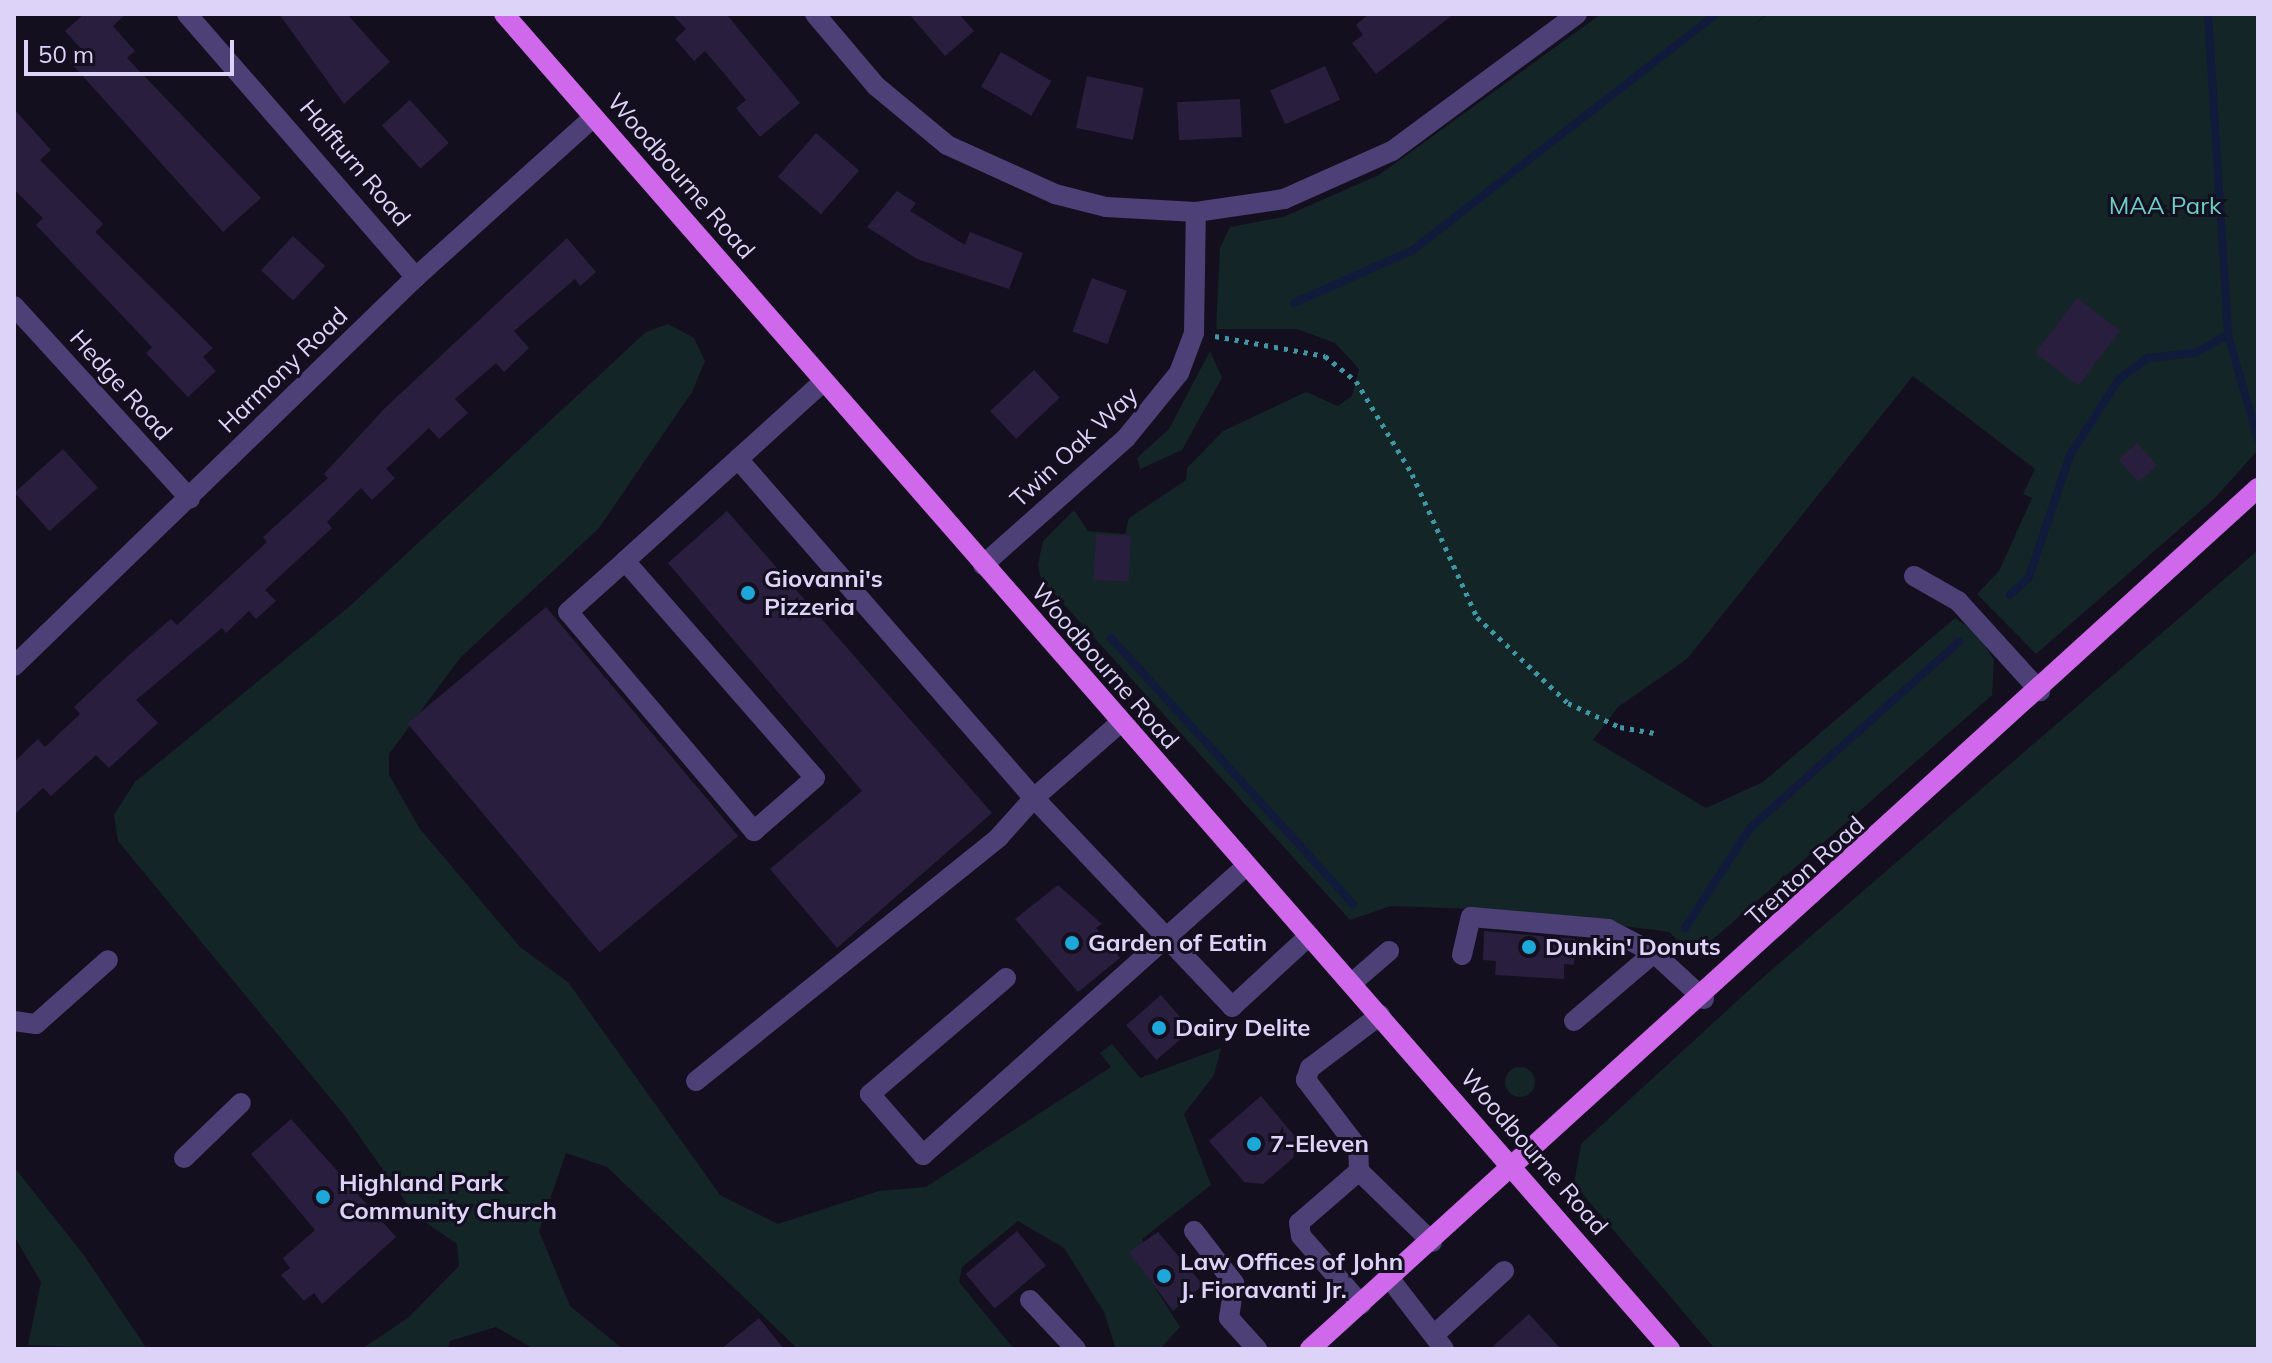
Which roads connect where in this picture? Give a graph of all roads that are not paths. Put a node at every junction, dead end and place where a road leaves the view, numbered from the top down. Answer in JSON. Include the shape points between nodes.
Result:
{"nodes":[{"id":1,"x":187,"y":14,"type":"edge"},
{"id":2,"x":504,"y":14,"type":"edge"},
{"id":3,"x":815,"y":14,"type":"edge"},
{"id":4,"x":1577,"y":14,"type":"edge"},
{"id":5,"x":594,"y":117,"type":"junction"},
{"id":6,"x":1196,"y":212,"type":"junction"},
{"id":7,"x":416,"y":277,"type":"junction"},
{"id":8,"x":14,"y":306,"type":"edge"},
{"id":9,"x":824,"y":381,"type":"junction"},
{"id":10,"x":738,"y":459,"type":"junction"},
{"id":11,"x":2258,"y":488,"type":"edge"},
{"id":12,"x":190,"y":499,"type":"junction"},
{"id":13,"x":625,"y":561,"type":"junction"},
{"id":14,"x":983,"y":565,"type":"junction"},
{"id":15,"x":1914,"y":576,"type":"dead end"},
{"id":16,"x":14,"y":666,"type":"edge"},
{"id":17,"x":2040,"y":691,"type":"junction"},
{"id":18,"x":1120,"y":723,"type":"junction"},
{"id":19,"x":1034,"y":798,"type":"junction"},
{"id":20,"x":1246,"y":866,"type":"junction"},
{"id":21,"x":1309,"y":936,"type":"junction"},
{"id":22,"x":1169,"y":939,"type":"junction"},
{"id":23,"x":1389,"y":951,"type":"dead end"},
{"id":24,"x":1654,"y":953,"type":"junction"},
{"id":25,"x":1462,"y":955,"type":"dead end"},
{"id":26,"x":108,"y":960,"type":"dead end"},
{"id":27,"x":1006,"y":978,"type":"dead end"},
{"id":28,"x":1352,"y":983,"type":"junction"},
{"id":29,"x":1704,"y":999,"type":"junction"},
{"id":30,"x":1380,"y":1015,"type":"junction"},
{"id":31,"x":14,"y":1021,"type":"edge"},
{"id":32,"x":1574,"y":1021,"type":"dead end"},
{"id":33,"x":696,"y":1081,"type":"dead end"},
{"id":34,"x":241,"y":1103,"type":"dead end"},
{"id":35,"x":184,"y":1158,"type":"dead end"},
{"id":36,"x":1514,"y":1170,"type":"junction"},
{"id":37,"x":1359,"y":1171,"type":"junction"},
{"id":38,"x":1194,"y":1231,"type":"dead end"},
{"id":39,"x":1432,"y":1242,"type":"junction"},
{"id":40,"x":1504,"y":1271,"type":"dead end"},
{"id":41,"x":1390,"y":1279,"type":"junction"},
{"id":42,"x":1030,"y":1300,"type":"dead end"},
{"id":43,"x":1361,"y":1304,"type":"junction"},
{"id":44,"x":1439,"y":1342,"type":"edge"},
{"id":45,"x":1076,"y":1349,"type":"edge"},
{"id":46,"x":1257,"y":1349,"type":"edge"},
{"id":47,"x":1310,"y":1349,"type":"edge"},
{"id":48,"x":1670,"y":1349,"type":"edge"}],
"edges":[{"from":1,"to":7,"type":"street","name":"Halfturn Road"},
{"from":2,"to":5,"type":"main road","name":"Woodbourne Road"},
{"from":3,"to":6,"type":"street","via":[[876,86],[947,145],[1055,194],[1106,207]]},
{"from":4,"to":6,"type":"street","via":[[1392,151],[1284,199]]},
{"from":5,"to":7,"type":"street","name":"Harmony Road"},
{"from":5,"to":9,"type":"main road","name":"Woodbourne Road"},
{"from":6,"to":14,"type":"street","name":"Twin Oak Way","via":[[1194,333],[1160,404]]},
{"from":7,"to":12,"type":"street","name":"Harmony Road"},
{"from":8,"to":12,"type":"street","name":"Hedge Road"},
{"from":9,"to":10,"type":"street"},
{"from":9,"to":14,"type":"main road","name":"Woodbourne Road"},
{"from":10,"to":13,"type":"street"},
{"from":10,"to":19,"type":"street"},
{"from":11,"to":17,"type":"main road","name":"Trenton Road"},
{"from":12,"to":16,"type":"street","name":"Harmony Road"},
{"from":13,"to":13,"type":"street","via":[[568,612],[754,831],[815,778]]},
{"from":14,"to":18,"type":"main road","name":"Woodbourne Road"},
{"from":15,"to":17,"type":"street","via":[[1958,601]]},
{"from":17,"to":29,"type":"main road","name":"Trenton Road"},
{"from":18,"to":19,"type":"street"},
{"from":18,"to":20,"type":"main road","name":"Woodbourne Road"},
{"from":19,"to":22,"type":"street"},
{"from":19,"to":33,"type":"street","via":[[999,837]]},
{"from":20,"to":21,"type":"main road","name":"Woodbourne Road"},
{"from":20,"to":22,"type":"street"},
{"from":21,"to":22,"type":"street","via":[[1232,1007]]},
{"from":21,"to":28,"type":"main road","name":"Woodbourne Road"},
{"from":22,"to":27,"type":"street","via":[[923,1155],[870,1094]]},
{"from":23,"to":28,"type":"street"},
{"from":24,"to":25,"type":"street","via":[[1608,929],[1471,917]]},
{"from":24,"to":29,"type":"street"},
{"from":24,"to":32,"type":"street"},
{"from":26,"to":31,"type":"street","via":[[36,1024]]},
{"from":28,"to":30,"type":"main road","name":"Woodbourne Road"},
{"from":29,"to":36,"type":"main road","name":"Trenton Road"},
{"from":30,"to":36,"type":"main road","name":"Woodbourne Road"},
{"from":30,"to":37,"type":"street","via":[[1310,1068],[1306,1080],[1358,1148]]},
{"from":34,"to":35,"type":"street"},
{"from":36,"to":39,"type":"main road","name":"Trenton Road"},
{"from":36,"to":48,"type":"main road","name":"Woodbourne Road"},
{"from":37,"to":39,"type":"street"},
{"from":37,"to":43,"type":"street","via":[[1299,1223],[1301,1236]]},
{"from":38,"to":46,"type":"street","via":[[1234,1283],[1229,1318]]},
{"from":39,"to":41,"type":"main road","name":"Trenton Road"},
{"from":40,"to":44,"type":"street"},
{"from":41,"to":43,"type":"main road","name":"Trenton Road"},
{"from":41,"to":44,"type":"street"},
{"from":42,"to":45,"type":"street"},
{"from":43,"to":47,"type":"main road","name":"Trenton Road"}]}
